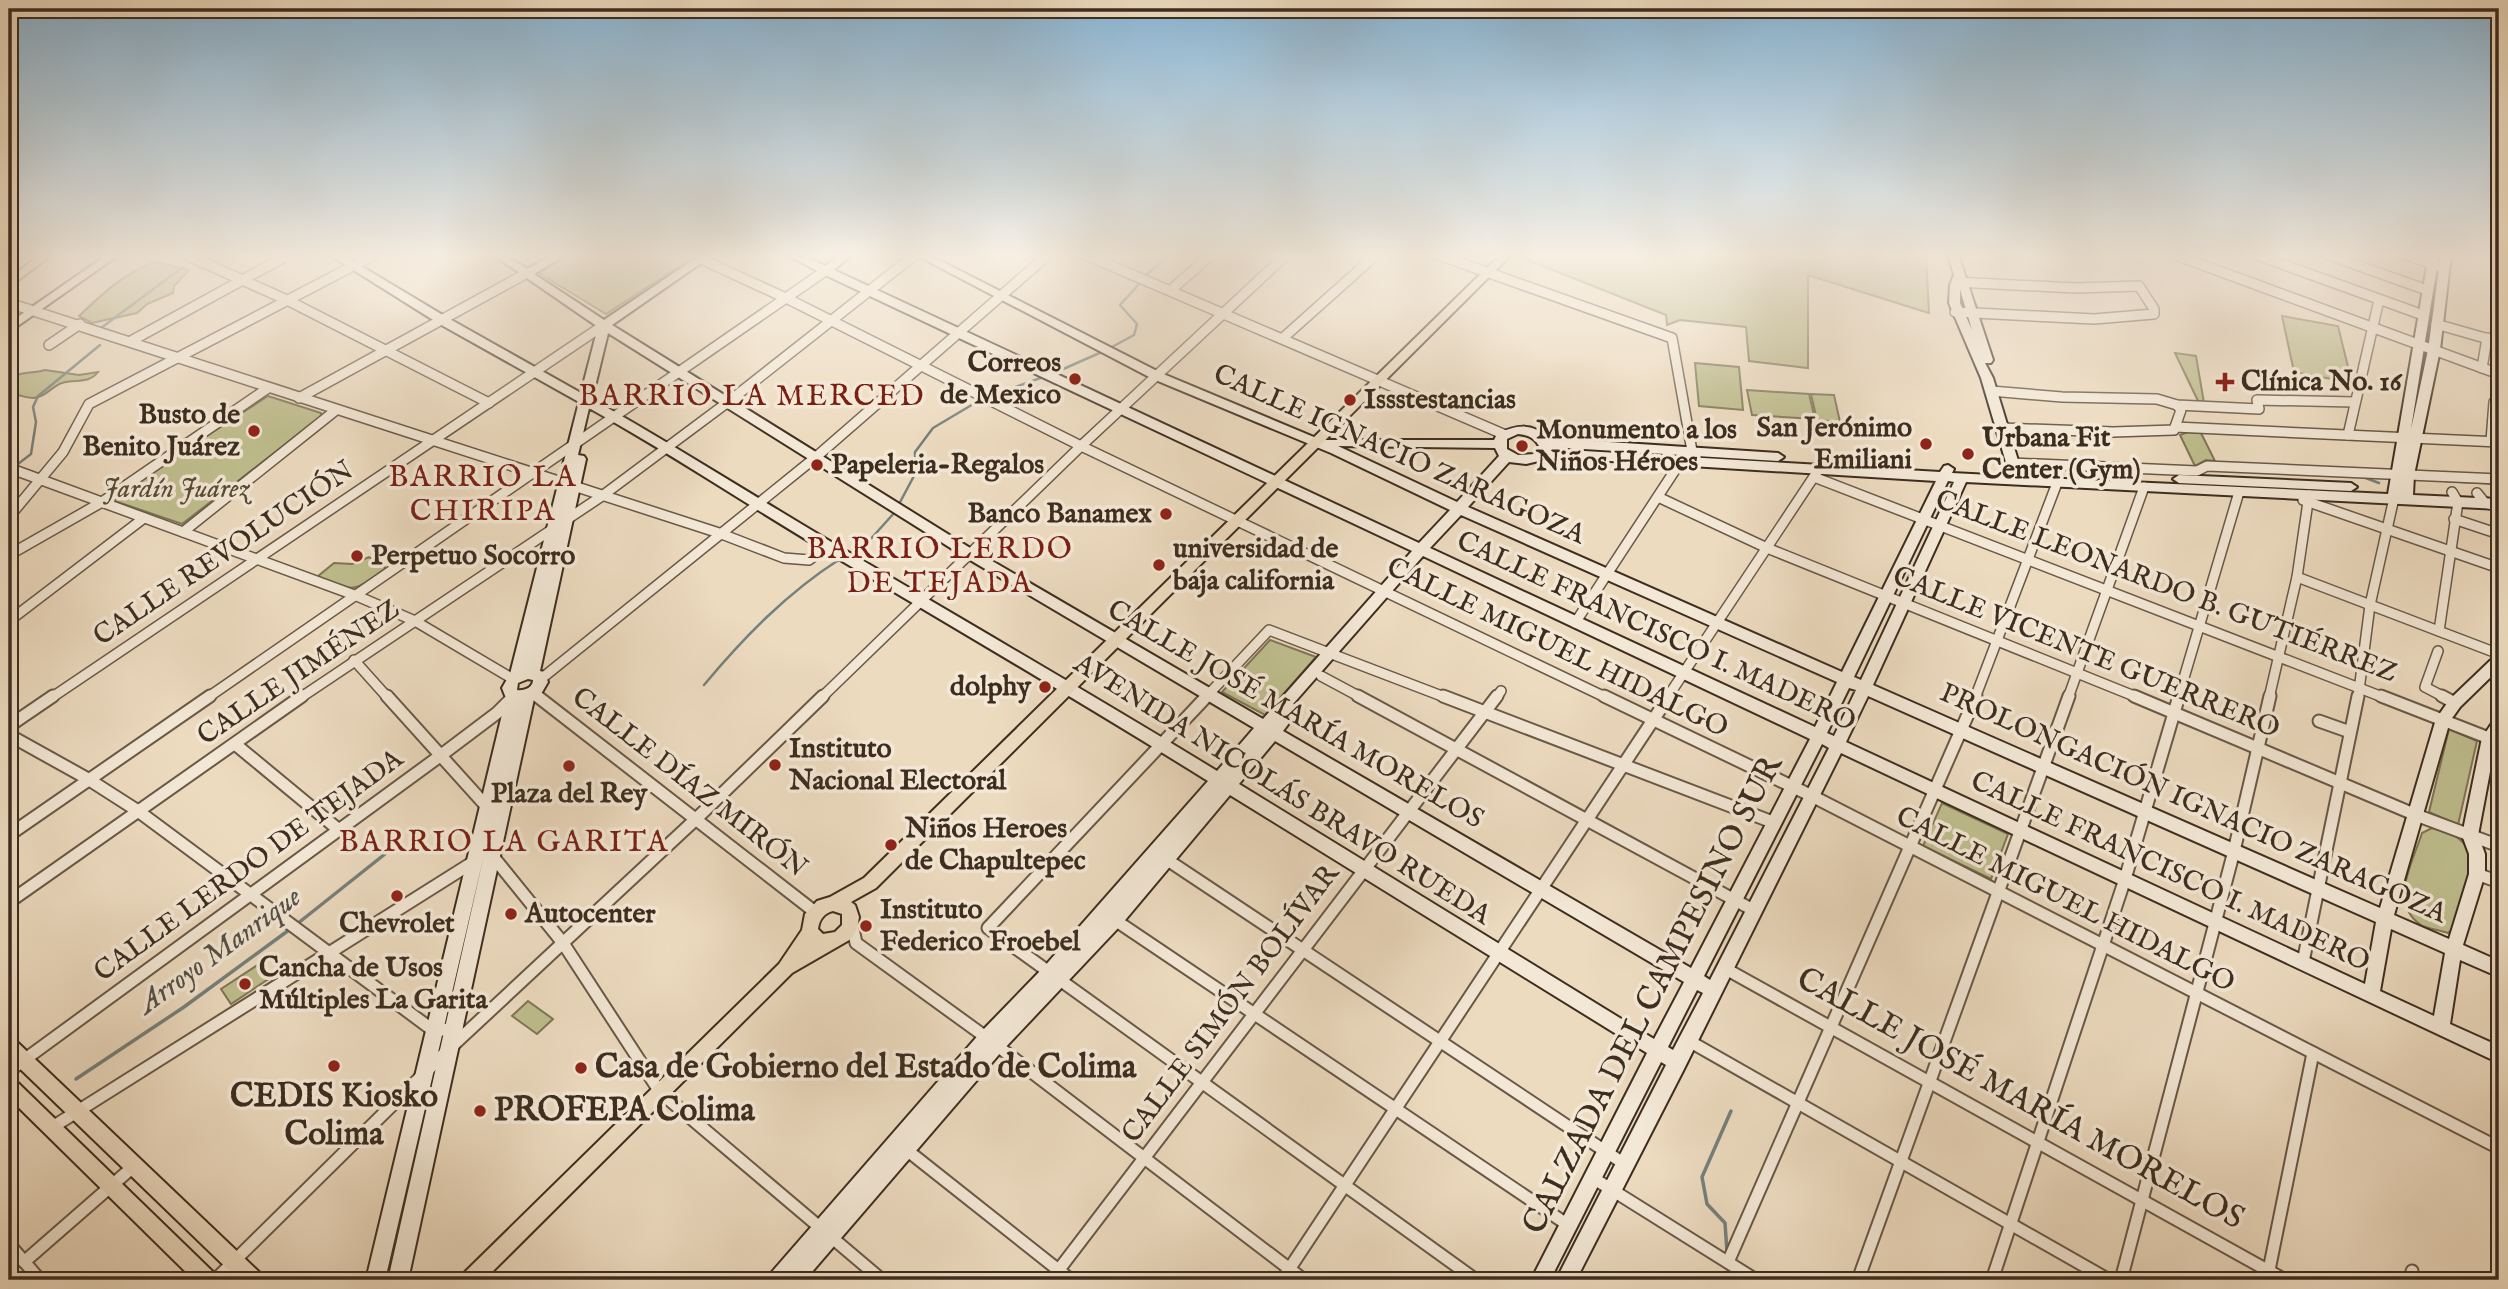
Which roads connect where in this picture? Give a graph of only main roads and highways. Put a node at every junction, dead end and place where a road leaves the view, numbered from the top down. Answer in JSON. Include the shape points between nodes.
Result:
{"nodes":[{"id":1,"x":1446,"y":314,"type":"edge"},
{"id":2,"x":870,"y":883,"type":"junction"},
{"id":3,"x":833,"y":904,"type":"junction"},
{"id":4,"x":852,"y":921,"type":"junction"},
{"id":5,"x":810,"y":932,"type":"junction"},
{"id":6,"x":832,"y":941,"type":"junction"},
{"id":7,"x":785,"y":969,"type":"junction"},
{"id":8,"x":9,"y":1046,"type":"edge"},
{"id":9,"x":16,"y":1066,"type":"edge"},
{"id":10,"x":9,"y":1086,"type":"edge"},
{"id":11,"x":207,"y":1280,"type":"edge"},
{"id":12,"x":253,"y":1280,"type":"edge"},
{"id":13,"x":471,"y":1280,"type":"edge"}],
"edges":[{"from":1,"to":2,"type":"main road","via":[[1380,379],[1328,442],[1275,482]]},
{"from":2,"to":3,"type":"main road"},
{"from":2,"to":4,"type":"main road"},
{"from":3,"to":4,"type":"main road","via":[[849,910]]},
{"from":3,"to":5,"type":"main road","via":[[815,912]]},
{"from":4,"to":6,"type":"main road","via":[[843,937]]},
{"from":5,"to":6,"type":"main road","via":[[814,938]]},
{"from":5,"to":7,"type":"main road"},
{"from":6,"to":7,"type":"main road"},
{"from":7,"to":13,"type":"main road"},
{"from":8,"to":9,"type":"main road"},
{"from":9,"to":12,"type":"main road","via":[[77,1111]]},
{"from":10,"to":11,"type":"main road"}]}
